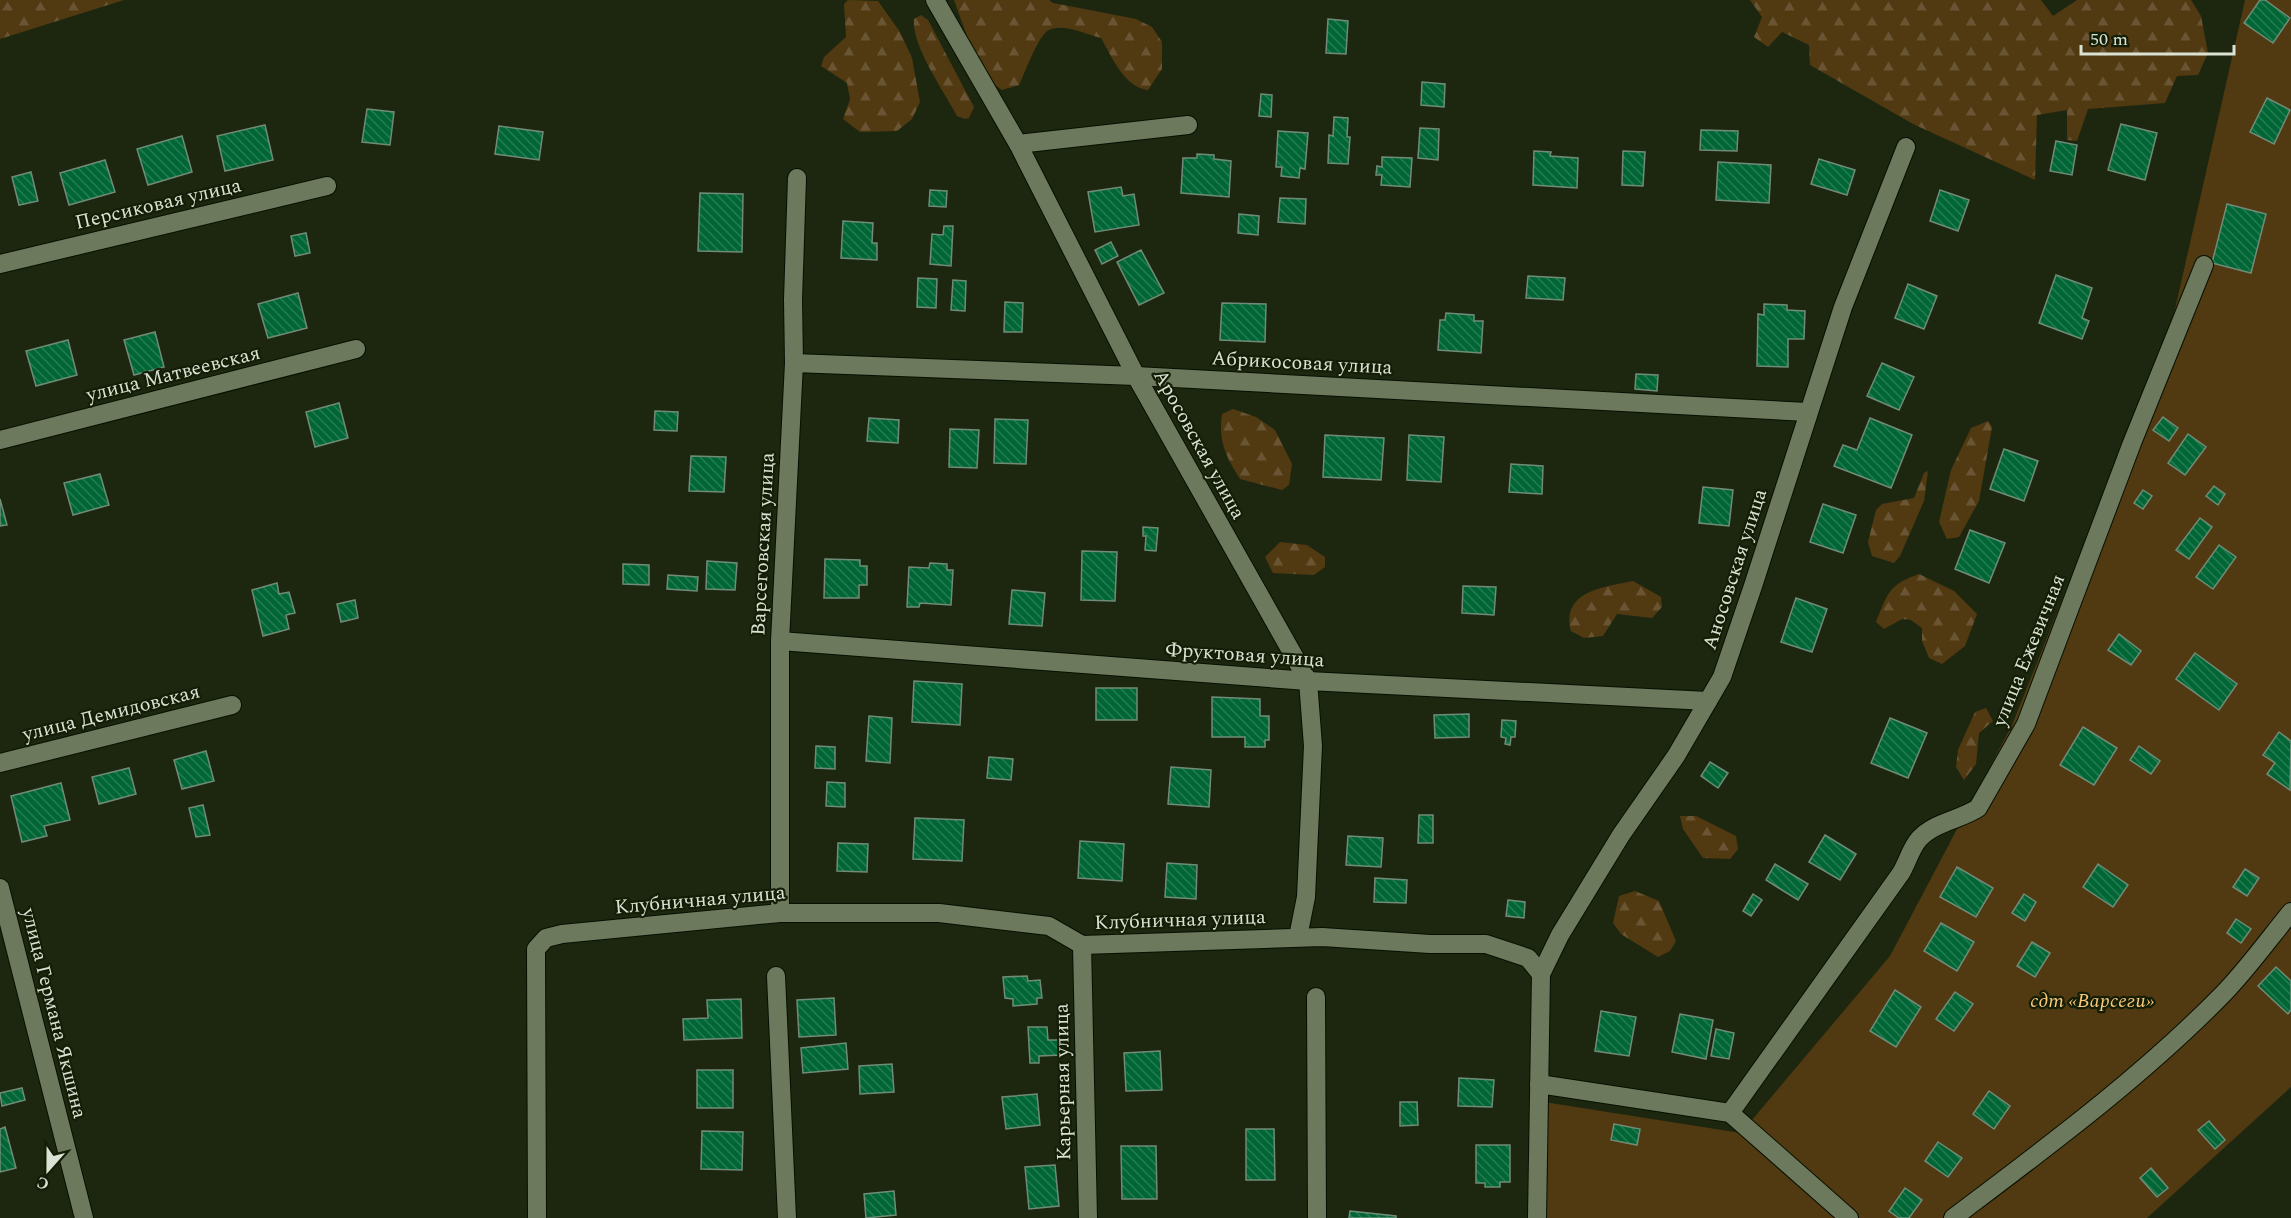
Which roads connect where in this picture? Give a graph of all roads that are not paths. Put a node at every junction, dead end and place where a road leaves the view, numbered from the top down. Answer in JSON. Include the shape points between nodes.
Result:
{"nodes":[{"id":1,"x":935,"y":0,"type":"edge"},
{"id":2,"x":1188,"y":124,"type":"dead end"},
{"id":3,"x":1018,"y":144,"type":"junction"},
{"id":4,"x":1906,"y":147,"type":"dead end"},
{"id":5,"x":797,"y":178,"type":"dead end"},
{"id":6,"x":327,"y":186,"type":"dead end"},
{"id":7,"x":0,"y":264,"type":"edge"},
{"id":8,"x":2204,"y":265,"type":"dead end"},
{"id":9,"x":356,"y":349,"type":"dead end"},
{"id":10,"x":794,"y":363,"type":"junction"},
{"id":11,"x":1136,"y":376,"type":"junction"},
{"id":12,"x":1808,"y":412,"type":"junction"},
{"id":13,"x":0,"y":440,"type":"edge"},
{"id":14,"x":780,"y":641,"type":"junction"},
{"id":15,"x":1308,"y":681,"type":"junction"},
{"id":16,"x":1708,"y":701,"type":"junction"},
{"id":17,"x":232,"y":705,"type":"dead end"},
{"id":18,"x":0,"y":763,"type":"edge"},
{"id":19,"x":0,"y":888,"type":"edge"},
{"id":20,"x":2291,"y":912,"type":"edge"},
{"id":21,"x":780,"y":913,"type":"junction"},
{"id":22,"x":1298,"y":937,"type":"junction"},
{"id":23,"x":1082,"y":945,"type":"junction"},
{"id":24,"x":1541,"y":974,"type":"junction"},
{"id":25,"x":776,"y":976,"type":"dead end"},
{"id":26,"x":1316,"y":997,"type":"dead end"},
{"id":27,"x":1539,"y":1084,"type":"junction"},
{"id":28,"x":1730,"y":1113,"type":"junction"},
{"id":29,"x":84,"y":1218,"type":"edge"},
{"id":30,"x":537,"y":1218,"type":"edge"},
{"id":31,"x":787,"y":1218,"type":"edge"},
{"id":32,"x":1088,"y":1218,"type":"edge"},
{"id":33,"x":1317,"y":1218,"type":"edge"},
{"id":34,"x":1537,"y":1218,"type":"edge"},
{"id":35,"x":1849,"y":1218,"type":"edge"},
{"id":36,"x":1953,"y":1218,"type":"edge"}],
"edges":[{"from":1,"to":3,"type":"street","name":"Аросовская улица"},
{"from":2,"to":3,"type":"street"},
{"from":3,"to":11,"type":"street","name":"Аросовская улица"},
{"from":4,"to":12,"type":"street","name":"Аносовская улица","via":[[1843,307]]},
{"from":5,"to":10,"type":"street","name":"Варсеговская улица"},
{"from":6,"to":7,"type":"street","name":"Персиковая улица"},
{"from":8,"to":28,"type":"street","name":"улица Ежевичная","via":[[2020,733],[1978,808],[1935,826],[1918,839],[1901,873]]},
{"from":9,"to":13,"type":"street","name":"улица Матвеевская"},
{"from":10,"to":11,"type":"street","name":"Абрикосовая улица"},
{"from":10,"to":14,"type":"street","name":"Варсеговская улица"},
{"from":11,"to":12,"type":"street","name":"Абрикосовая улица"},
{"from":11,"to":15,"type":"street","name":"Аросовская улица"},
{"from":12,"to":16,"type":"street","name":"Аносовская улица","via":[[1722,677]]},
{"from":14,"to":15,"type":"street","name":"Фруктовая улица"},
{"from":14,"to":21,"type":"street","name":"Варсеговская улица"},
{"from":15,"to":16,"type":"street","name":"Фруктовая улица"},
{"from":15,"to":22,"type":"street","name":"Аросовская улица","via":[[1313,746],[1306,897]]},
{"from":16,"to":24,"type":"street","name":"Аносовская улица","via":[[1560,935]]},
{"from":17,"to":18,"type":"street","name":"улица Демидовская"},
{"from":19,"to":29,"type":"street","name":"улица Германа Якшина"},
{"from":20,"to":36,"type":"street","via":[[2225,992],[2163,1051],[2068,1131]]},
{"from":21,"to":23,"type":"street","name":"Клубничная улица","via":[[939,913],[1049,926]]},
{"from":21,"to":30,"type":"street","name":"Клубничная улица","via":[[562,934],[546,938],[536,949]]},
{"from":22,"to":23,"type":"street","name":"Клубничная улица"},
{"from":22,"to":24,"type":"street","name":"Клубничная улица","via":[[1486,944],[1528,958]]},
{"from":23,"to":32,"type":"street","name":"Карьерная улица"},
{"from":24,"to":27,"type":"street"},
{"from":25,"to":31,"type":"street"},
{"from":26,"to":33,"type":"street"},
{"from":27,"to":28,"type":"street"},
{"from":27,"to":34,"type":"street"},
{"from":28,"to":35,"type":"street"}]}
